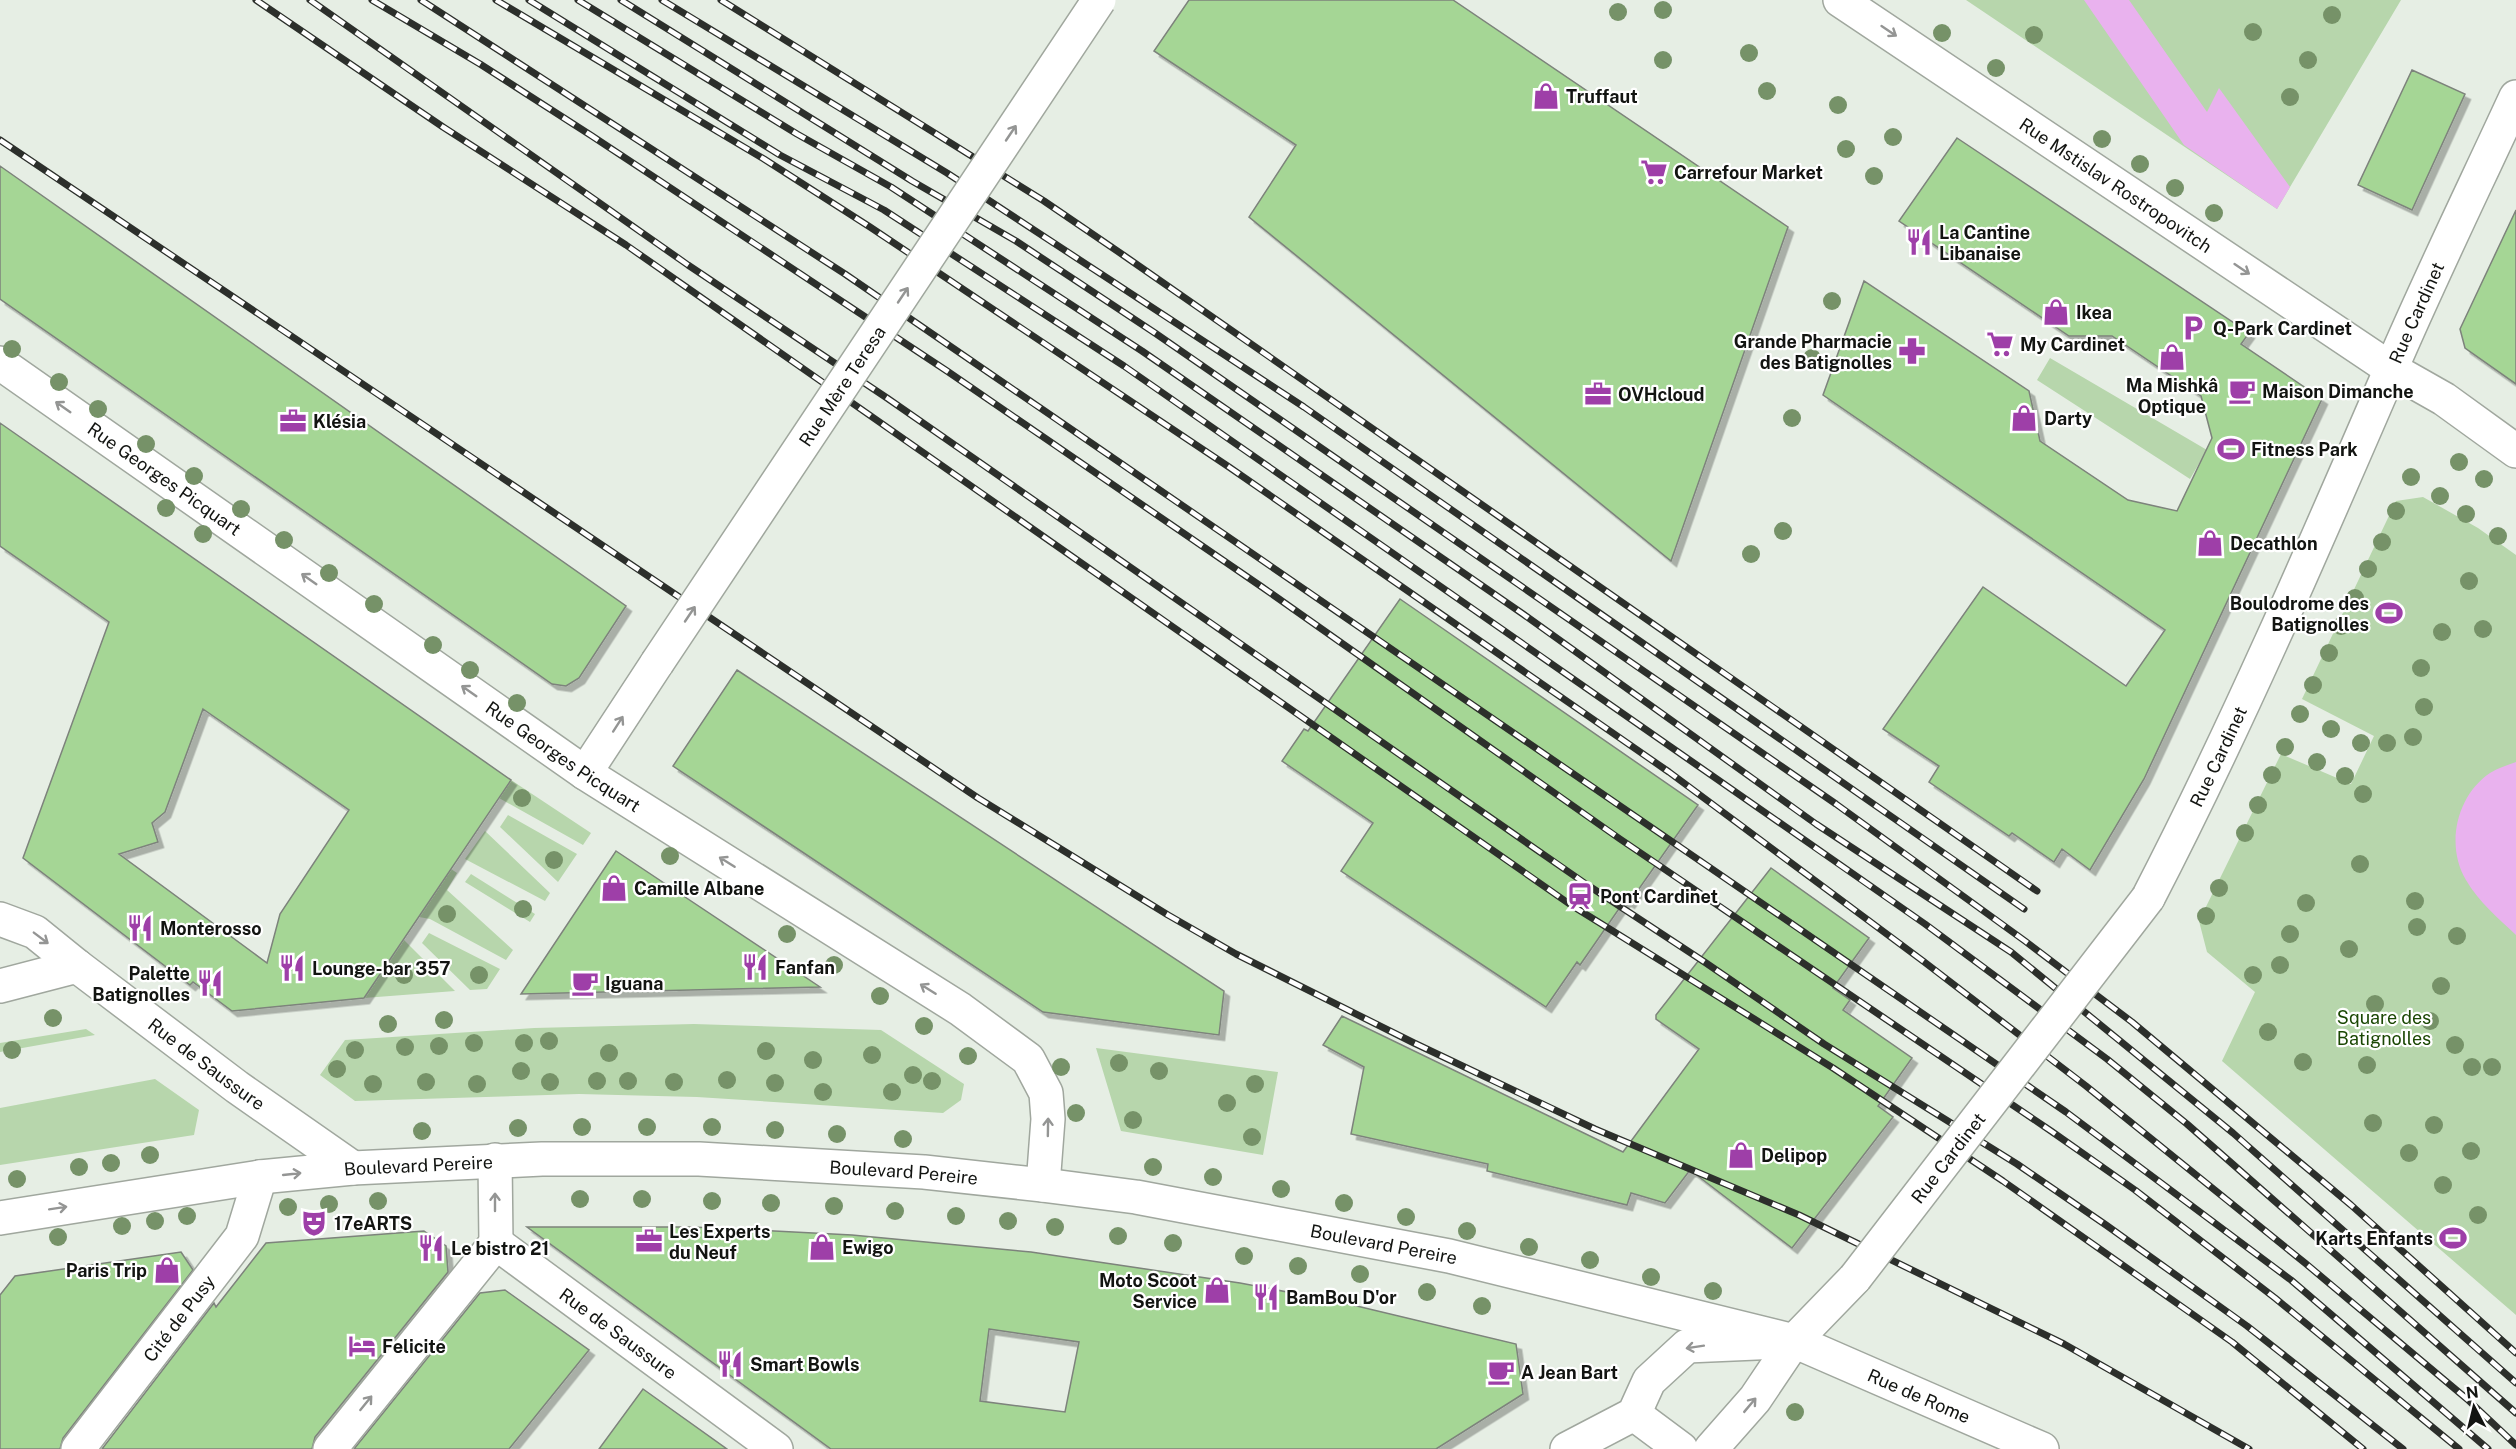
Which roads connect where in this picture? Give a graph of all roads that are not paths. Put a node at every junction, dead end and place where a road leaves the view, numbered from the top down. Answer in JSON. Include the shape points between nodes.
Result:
{"nodes":[{"id":1,"x":1100,"y":0,"type":"edge"},
{"id":2,"x":1840,"y":0,"type":"edge"},
{"id":3,"x":2516,"y":97,"type":"edge"},
{"id":4,"x":0,"y":363,"type":"edge"},
{"id":5,"x":2391,"y":369,"type":"junction"},
{"id":6,"x":2516,"y":451,"type":"edge"},
{"id":7,"x":585,"y":773,"type":"junction"},
{"id":8,"x":0,"y":919,"type":"edge"},
{"id":9,"x":77,"y":966,"type":"junction"},
{"id":10,"x":0,"y":986,"type":"edge"},
{"id":11,"x":495,"y":1161,"type":"junction"},
{"id":12,"x":353,"y":1168,"type":"junction"},
{"id":13,"x":260,"y":1177,"type":"junction"},
{"id":14,"x":1043,"y":1185,"type":"junction"},
{"id":15,"x":3,"y":1220,"type":"edge"},
{"id":16,"x":496,"y":1243,"type":"junction"},
{"id":17,"x":1794,"y":1341,"type":"junction"},
{"id":18,"x":1634,"y":1414,"type":"junction"},
{"id":19,"x":78,"y":1449,"type":"edge"},
{"id":20,"x":330,"y":1449,"type":"edge"},
{"id":21,"x":776,"y":1449,"type":"edge"},
{"id":22,"x":1568,"y":1449,"type":"edge"},
{"id":23,"x":1681,"y":1449,"type":"edge"},
{"id":24,"x":1711,"y":1449,"type":"edge"},
{"id":25,"x":2042,"y":1449,"type":"edge"}],
"edges":[{"from":7,"to":1,"type":"street","name":"Rue Mère Teresa","one_way":true,"bridge":true},
{"from":2,"to":5,"type":"street","name":"Rue Mstislav Rostropovitch","one_way":true},
{"from":3,"to":5,"type":"street","name":"Rue Cardinet"},
{"from":7,"to":4,"type":"street","name":"Rue Georges Picquart","one_way":true},
{"from":5,"to":6,"type":"street","name":"Rue Mstislav Rostropovitch","via":[[2444,399]]},
{"from":5,"to":17,"type":"street","name":"Rue Cardinet","bridge":true,"via":[[2320,536],[2148,898],[1855,1278]]},
{"from":14,"to":7,"type":"street","name":"Rue Georges Picquart","one_way":true,"via":[[1046,1093],[1028,1059],[960,1009]]},
{"from":8,"to":9,"type":"street","name":"Rue de Saussure","one_way":true,"via":[[35,932]]},
{"from":9,"to":10,"type":"street"},
{"from":9,"to":12,"type":"street","name":"Rue de Saussure","via":[[237,1087]]},
{"from":11,"to":12,"type":"street","name":"Boulevard Pereire"},
{"from":11,"to":14,"type":"street","name":"Boulevard Pereire","via":[[699,1159],[924,1172]]},
{"from":16,"to":11,"type":"street","one_way":true},
{"from":13,"to":12,"type":"street","name":"Boulevard Pereire","one_way":true},
{"from":15,"to":13,"type":"street","name":"Boulevard Pereire","one_way":true},
{"from":13,"to":19,"type":"street","name":"Cité de Pusy","via":[[242,1236]]},
{"from":14,"to":17,"type":"street","name":"Boulevard Pereire","via":[[1136,1197],[1449,1256]]},
{"from":20,"to":16,"type":"street","one_way":true},
{"from":16,"to":21,"type":"street","name":"Rue de Saussure"},
{"from":17,"to":18,"type":"street","one_way":true,"via":[[1687,1346],[1649,1381]]},
{"from":24,"to":17,"type":"street","name":"Rue Cardinet","one_way":true,"via":[[1755,1399]]},
{"from":17,"to":25,"type":"street","name":"Rue de Rome"},
{"from":18,"to":22,"type":"street"},
{"from":18,"to":23,"type":"street"}]}
